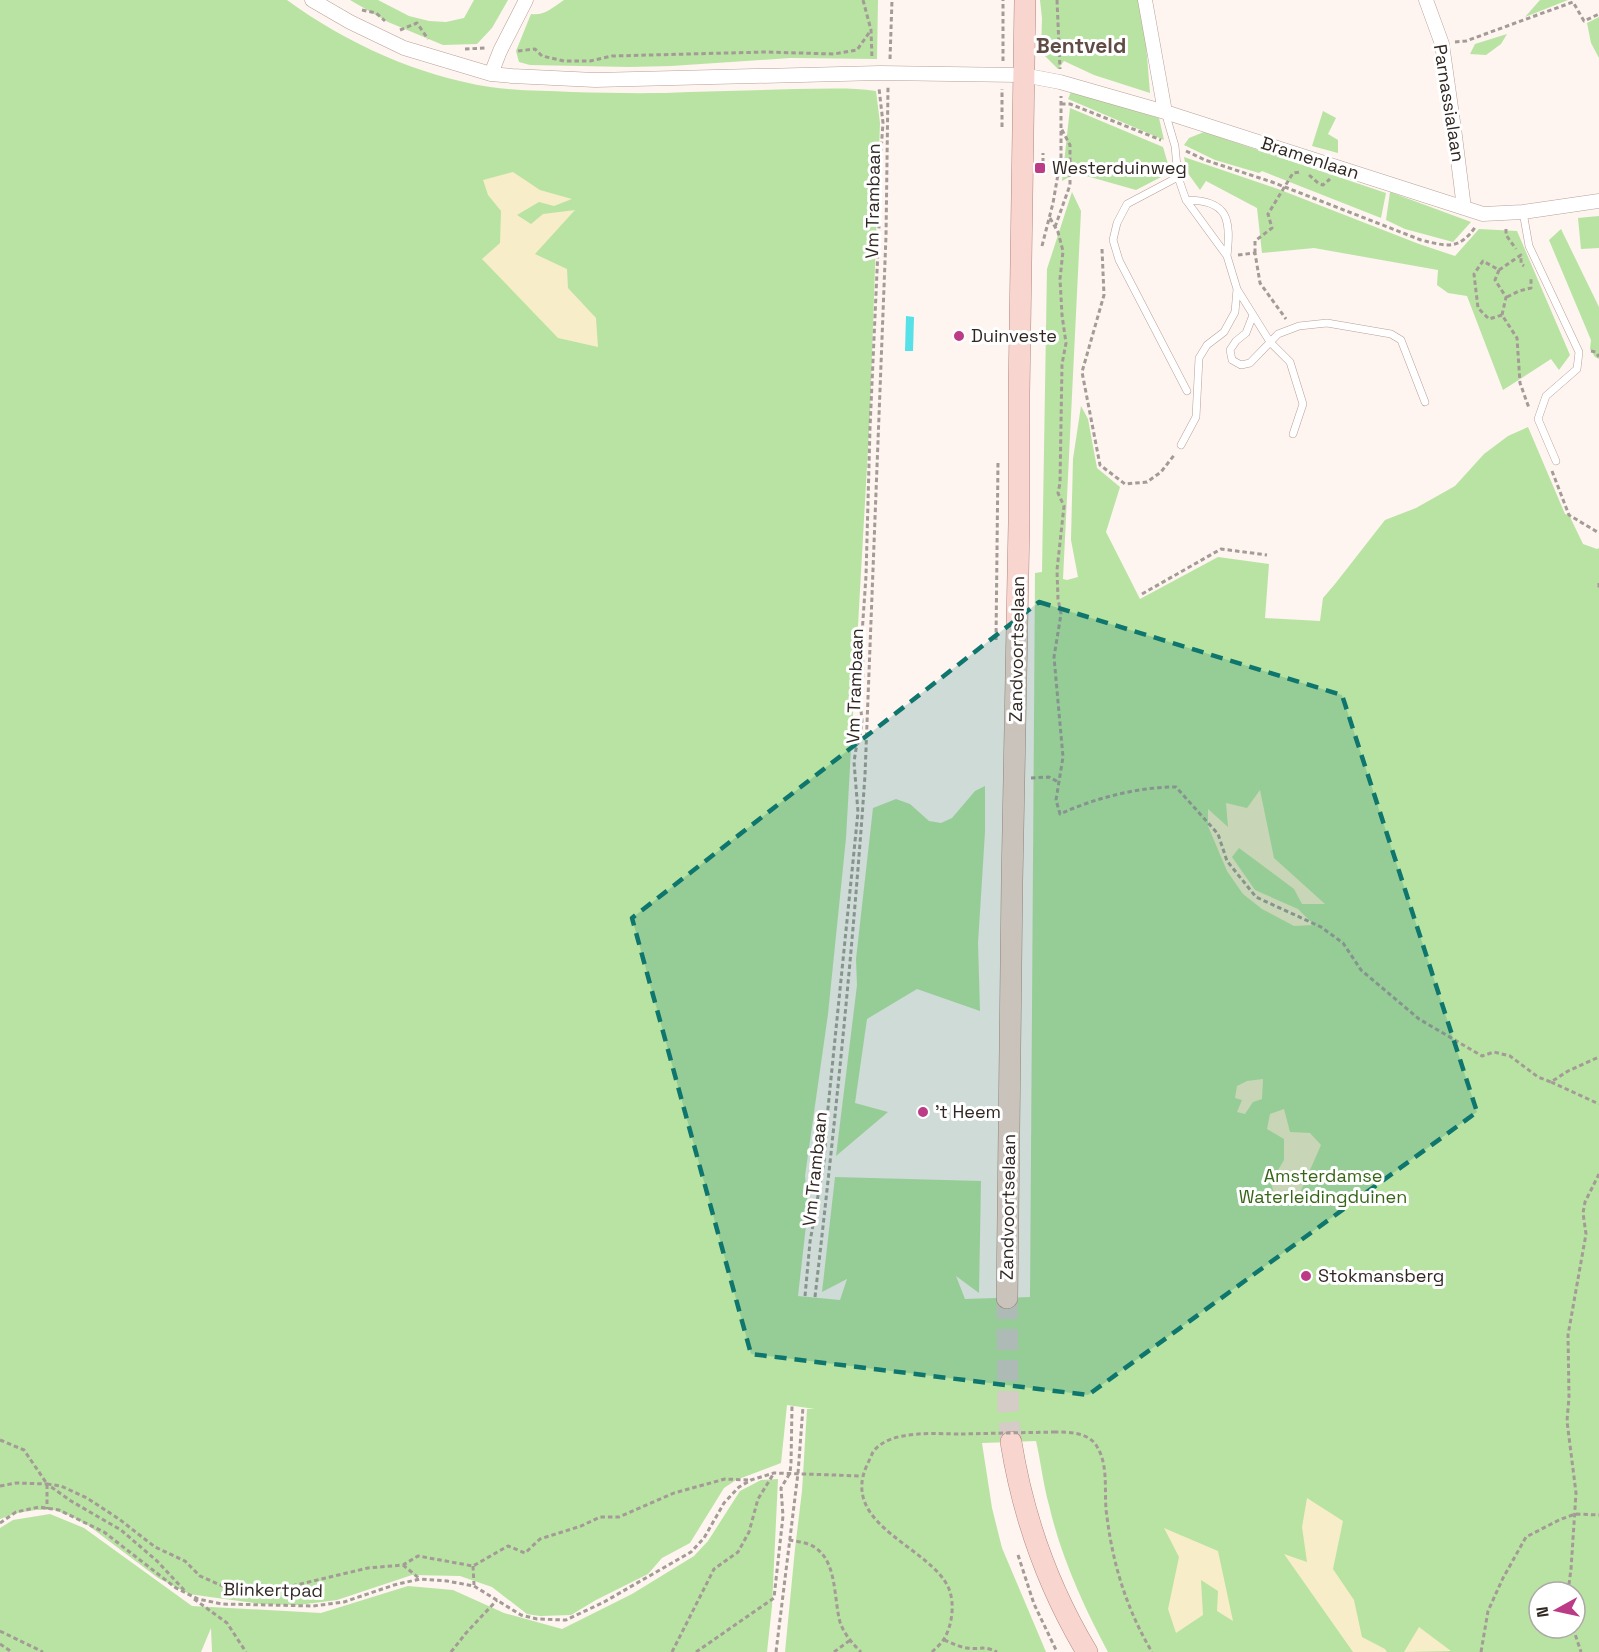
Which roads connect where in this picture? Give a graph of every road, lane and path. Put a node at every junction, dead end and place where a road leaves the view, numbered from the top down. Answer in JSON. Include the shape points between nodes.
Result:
{"nodes":[{"id":1,"x":312,"y":0,"type":"edge"},
{"id":2,"x":526,"y":0,"type":"edge"},
{"id":3,"x":863,"y":0,"type":"edge"},
{"id":4,"x":892,"y":0,"type":"edge"},
{"id":5,"x":1003,"y":0,"type":"edge"},
{"id":6,"x":1025,"y":0,"type":"edge"},
{"id":7,"x":1145,"y":0,"type":"edge"},
{"id":8,"x":1426,"y":0,"type":"edge"},
{"id":9,"x":360,"y":9,"type":"dead end"},
{"id":10,"x":1599,"y":14,"type":"edge"},
{"id":11,"x":390,"y":25,"type":"dead end"},
{"id":12,"x":871,"y":30,"type":"junction"},
{"id":13,"x":396,"y":31,"type":"dead end"},
{"id":14,"x":432,"y":44,"type":"dead end"},
{"id":15,"x":1442,"y":44,"type":"junction"},
{"id":16,"x":456,"y":50,"type":"dead end"},
{"id":17,"x":500,"y":51,"type":"junction"},
{"id":18,"x":491,"y":74,"type":"junction"},
{"id":19,"x":882,"y":74,"type":"junction"},
{"id":20,"x":1013,"y":76,"type":"junction"},
{"id":21,"x":1061,"y":104,"type":"dead end"},
{"id":22,"x":1165,"y":112,"type":"junction"},
{"id":23,"x":1002,"y":117,"type":"dead end"},
{"id":24,"x":1060,"y":125,"type":"dead end"},
{"id":25,"x":1175,"y":146,"type":"junction"},
{"id":26,"x":1334,"y":166,"type":"junction"},
{"id":27,"x":1178,"y":177,"type":"junction"},
{"id":28,"x":1284,"y":187,"type":"junction"},
{"id":29,"x":1186,"y":200,"type":"junction"},
{"id":30,"x":1599,"y":201,"type":"edge"},
{"id":31,"x":1464,"y":208,"type":"junction"},
{"id":32,"x":1523,"y":212,"type":"junction"},
{"id":33,"x":1483,"y":214,"type":"junction"},
{"id":34,"x":1504,"y":214,"type":"junction"},
{"id":35,"x":1049,"y":216,"type":"dead end"},
{"id":36,"x":1055,"y":227,"type":"junction"},
{"id":37,"x":1101,"y":240,"type":"dead end"},
{"id":38,"x":1255,"y":253,"type":"junction"},
{"id":39,"x":1521,"y":255,"type":"junction"},
{"id":40,"x":1227,"y":256,"type":"junction"},
{"id":41,"x":1499,"y":270,"type":"junction"},
{"id":42,"x":1528,"y":270,"type":"dead end"},
{"id":43,"x":1530,"y":278,"type":"dead end"},
{"id":44,"x":1237,"y":289,"type":"junction"},
{"id":45,"x":1506,"y":297,"type":"junction"},
{"id":46,"x":1253,"y":315,"type":"junction"},
{"id":47,"x":1293,"y":328,"type":"junction"},
{"id":48,"x":1270,"y":342,"type":"junction"},
{"id":49,"x":1187,"y":391,"type":"dead end"},
{"id":50,"x":1425,"y":402,"type":"dead end"},
{"id":51,"x":1293,"y":434,"type":"dead end"},
{"id":52,"x":1181,"y":445,"type":"joint"},
{"id":53,"x":1556,"y":461,"type":"dead end"},
{"id":54,"x":1267,"y":555,"type":"dead end"},
{"id":55,"x":1599,"y":583,"type":"edge"},
{"id":56,"x":1599,"y":588,"type":"edge"},
{"id":57,"x":1142,"y":594,"type":"dead end"},
{"id":58,"x":1030,"y":778,"type":"dead end"},
{"id":59,"x":1060,"y":783,"type":"junction"},
{"id":60,"x":1599,"y":1057,"type":"edge"},
{"id":61,"x":1551,"y":1082,"type":"junction"},
{"id":62,"x":1599,"y":1104,"type":"edge"},
{"id":63,"x":1599,"y":1174,"type":"edge"},
{"id":64,"x":805,"y":1296,"type":"dead end"},
{"id":65,"x":815,"y":1297,"type":"dead end"},
{"id":66,"x":1007,"y":1298,"type":"tunnel mouth"},
{"id":67,"x":792,"y":1406,"type":"dead end"},
{"id":68,"x":803,"y":1407,"type":"dead end"},
{"id":69,"x":0,"y":1440,"type":"edge"},
{"id":70,"x":1011,"y":1442,"type":"tunnel mouth"},
{"id":71,"x":774,"y":1473,"type":"junction"},
{"id":72,"x":790,"y":1473,"type":"junction"},
{"id":73,"x":798,"y":1473,"type":"junction"},
{"id":74,"x":862,"y":1476,"type":"junction"},
{"id":75,"x":751,"y":1480,"type":"junction"},
{"id":76,"x":47,"y":1484,"type":"junction"},
{"id":77,"x":0,"y":1486,"type":"edge"},
{"id":78,"x":47,"y":1509,"type":"junction"},
{"id":79,"x":1575,"y":1514,"type":"junction"},
{"id":80,"x":1599,"y":1515,"type":"edge"},
{"id":81,"x":0,"y":1523,"type":"edge"},
{"id":82,"x":789,"y":1540,"type":"junction"},
{"id":83,"x":403,"y":1565,"type":"junction"},
{"id":84,"x":473,"y":1566,"type":"junction"},
{"id":85,"x":420,"y":1579,"type":"junction"},
{"id":86,"x":1569,"y":1580,"type":"edge"},
{"id":87,"x":474,"y":1586,"type":"junction"},
{"id":88,"x":187,"y":1594,"type":"junction"},
{"id":89,"x":497,"y":1600,"type":"junction"},
{"id":90,"x":0,"y":1631,"type":"edge"},
{"id":91,"x":944,"y":1640,"type":"junction"},
{"id":92,"x":849,"y":1641,"type":"junction"},
{"id":93,"x":0,"y":1644,"type":"edge"},
{"id":94,"x":12,"y":1652,"type":"edge"},
{"id":95,"x":42,"y":1652,"type":"edge"},
{"id":96,"x":246,"y":1652,"type":"edge"},
{"id":97,"x":451,"y":1652,"type":"edge"},
{"id":98,"x":672,"y":1652,"type":"edge"},
{"id":99,"x":696,"y":1652,"type":"edge"},
{"id":100,"x":776,"y":1652,"type":"edge"},
{"id":101,"x":834,"y":1652,"type":"edge"},
{"id":102,"x":861,"y":1652,"type":"edge"},
{"id":103,"x":932,"y":1652,"type":"edge"},
{"id":104,"x":997,"y":1652,"type":"edge"},
{"id":105,"x":1087,"y":1652,"type":"edge"},
{"id":106,"x":1152,"y":1652,"type":"edge"},
{"id":107,"x":1481,"y":1652,"type":"edge"}],
"edges":[{"from":1,"to":18,"type":"street","via":[[404,48]]},
{"from":2,"to":17,"type":"street"},
{"from":3,"to":12,"type":"path"},
{"from":4,"to":19,"type":"path","via":[[891,46]]},
{"from":5,"to":20,"type":"path"},
{"from":6,"to":20,"type":"main road","name":"Zandvoortselaan"},
{"from":7,"to":22,"type":"street"},
{"from":8,"to":15,"type":"street","name":"Parnassialaan"},
{"from":9,"to":11,"type":"path","via":[[376,13]]},
{"from":10,"to":15,"type":"path","via":[[1584,21],[1573,3],[1466,41]]},
{"from":12,"to":17,"type":"path","via":[[857,50],[834,54],[766,51],[564,61],[542,56],[535,49]]},
{"from":12,"to":19,"type":"path","via":[[871,57]]},
{"from":13,"to":14,"type":"path","via":[[417,23]]},
{"from":15,"to":31,"type":"street","name":"Parnassialaan"},
{"from":16,"to":17,"type":"path"},
{"from":17,"to":18,"type":"street"},
{"from":18,"to":19,"type":"street","via":[[595,80]]},
{"from":19,"to":20,"type":"street"},
{"from":19,"to":64,"type":"path","via":[[862,721],[854,762],[858,812],[824,1161]]},
{"from":19,"to":65,"type":"path","name":"Vm Trambaan","via":[[886,236],[864,785]]},
{"from":20,"to":22,"type":"street","name":"Bramenlaan","via":[[1060,82]]},
{"from":20,"to":23,"type":"path"},
{"from":20,"to":66,"type":"main road","name":"Zandvoortselaan","via":[[1019,523]]},
{"from":21,"to":25,"type":"path","via":[[1070,104]]},
{"from":22,"to":25,"type":"lane"},
{"from":22,"to":26,"type":"street","name":"Bramenlaan"},
{"from":24,"to":36,"type":"path","via":[[1070,145],[1070,185]]},
{"from":25,"to":27,"type":"lane"},
{"from":25,"to":28,"type":"path"},
{"from":26,"to":28,"type":"path","via":[[1328,182],[1318,183],[1301,172],[1293,173]]},
{"from":26,"to":31,"type":"street","name":"Bramenlaan"},
{"from":27,"to":29,"type":"lane"},
{"from":27,"to":49,"type":"lane","via":[[1127,204],[1113,240],[1119,260]]},
{"from":28,"to":33,"type":"path","via":[[1443,246],[1461,243]]},
{"from":28,"to":38,"type":"path","via":[[1268,214],[1272,228],[1255,241]]},
{"from":29,"to":40,"type":"lane"},
{"from":29,"to":40,"type":"lane","via":[[1216,205],[1228,220]]},
{"from":30,"to":32,"type":"street","name":"Bramenlaan"},
{"from":31,"to":33,"type":"street","name":"Bramenlaan"},
{"from":32,"to":34,"type":"street","name":"Bramenlaan"},
{"from":32,"to":53,"type":"lane","via":[[1529,246],[1579,352],[1577,369],[1546,396],[1538,419]]},
{"from":33,"to":34,"type":"street","name":"Bramenlaan"},
{"from":34,"to":39,"type":"path","via":[[1506,235]]},
{"from":35,"to":36,"type":"path"},
{"from":36,"to":59,"type":"path","via":[[1063,251],[1060,279],[1066,343],[1058,493],[1064,506],[1057,570],[1061,614],[1054,657],[1063,757]]},
{"from":37,"to":52,"type":"path","via":[[1104,294],[1082,372],[1100,465],[1125,484],[1147,482],[1161,472]]},
{"from":38,"to":40,"type":"path"},
{"from":38,"to":47,"type":"path","via":[[1260,283]]},
{"from":39,"to":41,"type":"path"},
{"from":39,"to":42,"type":"path","via":[[1521,264]]},
{"from":40,"to":44,"type":"lane"},
{"from":41,"to":45,"type":"path","via":[[1495,280]]},
{"from":41,"to":45,"type":"path","via":[[1483,261],[1474,274],[1478,308],[1489,319],[1502,315]]},
{"from":43,"to":45,"type":"path","via":[[1531,288]]},
{"from":44,"to":46,"type":"lane"},
{"from":44,"to":52,"type":"lane","via":[[1235,312],[1224,332],[1199,358],[1196,417]]},
{"from":46,"to":48,"type":"lane"},
{"from":46,"to":48,"type":"lane","via":[[1246,333],[1230,350],[1232,360],[1241,365],[1250,363]]},
{"from":47,"to":48,"type":"lane"},
{"from":47,"to":50,"type":"lane","via":[[1327,323],[1391,334],[1401,340]]},
{"from":48,"to":51,"type":"lane","via":[[1290,363],[1303,404]]},
{"from":54,"to":57,"type":"path","via":[[1221,549]]},
{"from":55,"to":56,"type":"path"},
{"from":58,"to":59,"type":"path","via":[[1049,777]]},
{"from":59,"to":61,"type":"path","via":[[1056,804],[1060,814],[1129,791],[1176,787],[1218,834],[1227,861],[1256,897],[1321,927],[1343,942],[1361,970],[1419,1019],[1482,1056],[1494,1052],[1510,1056]]},
{"from":60,"to":61,"type":"path"},
{"from":61,"to":62,"type":"path"},
{"from":63,"to":79,"type":"path","via":[[1582,1213],[1586,1234],[1568,1335],[1567,1421]]},
{"from":67,"to":72,"type":"path"},
{"from":68,"to":73,"type":"path"},
{"from":69,"to":76,"type":"path","via":[[24,1450]]},
{"from":70,"to":105,"type":"main road","via":[[1030,1527],[1048,1575]]},
{"from":71,"to":72,"type":"path","name":"Blinkertpad"},
{"from":71,"to":75,"type":"path","name":"Blinkertpad"},
{"from":71,"to":98,"type":"path","via":[[758,1499],[749,1532],[738,1552],[714,1569]]},
{"from":72,"to":73,"type":"path","name":"Blinkertpad"},
{"from":72,"to":99,"type":"path","via":[[781,1488],[783,1516],[774,1598]]},
{"from":73,"to":74,"type":"path","name":"Blinkertpad"},
{"from":73,"to":82,"type":"path"},
{"from":74,"to":91,"type":"path","via":[[866,1505],[883,1527],[933,1568],[949,1589],[952,1613]]},
{"from":74,"to":106,"type":"path","bridge":true,"via":[[874,1451],[892,1438],[922,1433],[1082,1435],[1095,1443],[1103,1459],[1113,1554],[1125,1598]]},
{"from":75,"to":84,"type":"path","via":[[725,1479],[674,1493],[619,1517],[600,1517],[540,1539],[525,1553],[508,1546]]},
{"from":75,"to":89,"type":"path","name":"Blinkertpad","via":[[724,1503],[691,1552],[566,1620],[537,1620]]},
{"from":76,"to":77,"type":"path"},
{"from":76,"to":78,"type":"path"},
{"from":76,"to":83,"type":"path","via":[[87,1498],[155,1547],[185,1561],[200,1576],[236,1592],[262,1593],[368,1568]]},
{"from":76,"to":88,"type":"path","via":[[121,1530]]},
{"from":78,"to":81,"type":"path","name":"Blinkertpad","via":[[16,1512]]},
{"from":78,"to":88,"type":"path","name":"Blinkertpad","via":[[59,1510],[104,1532]]},
{"from":79,"to":80,"type":"path"},
{"from":79,"to":86,"type":"path"},
{"from":79,"to":107,"type":"path","via":[[1526,1537],[1488,1611]]},
{"from":82,"to":92,"type":"path","via":[[809,1544],[829,1564],[840,1622]]},
{"from":82,"to":100,"type":"path"},
{"from":83,"to":84,"type":"path","via":[[418,1556]]},
{"from":83,"to":85,"type":"path"},
{"from":84,"to":87,"type":"path"},
{"from":85,"to":87,"type":"path","name":"Blinkertpad"},
{"from":85,"to":88,"type":"path","name":"Blinkertpad","via":[[344,1602],[313,1606],[222,1604]]},
{"from":87,"to":89,"type":"path","name":"Blinkertpad"},
{"from":88,"to":96,"type":"path","via":[[227,1623]]},
{"from":89,"to":97,"type":"path"},
{"from":90,"to":95,"type":"path"},
{"from":91,"to":103,"type":"path"},
{"from":91,"to":104,"type":"path","via":[[959,1647],[988,1647]]},
{"from":92,"to":101,"type":"path"},
{"from":92,"to":102,"type":"path"},
{"from":93,"to":94,"type":"path"}]}
